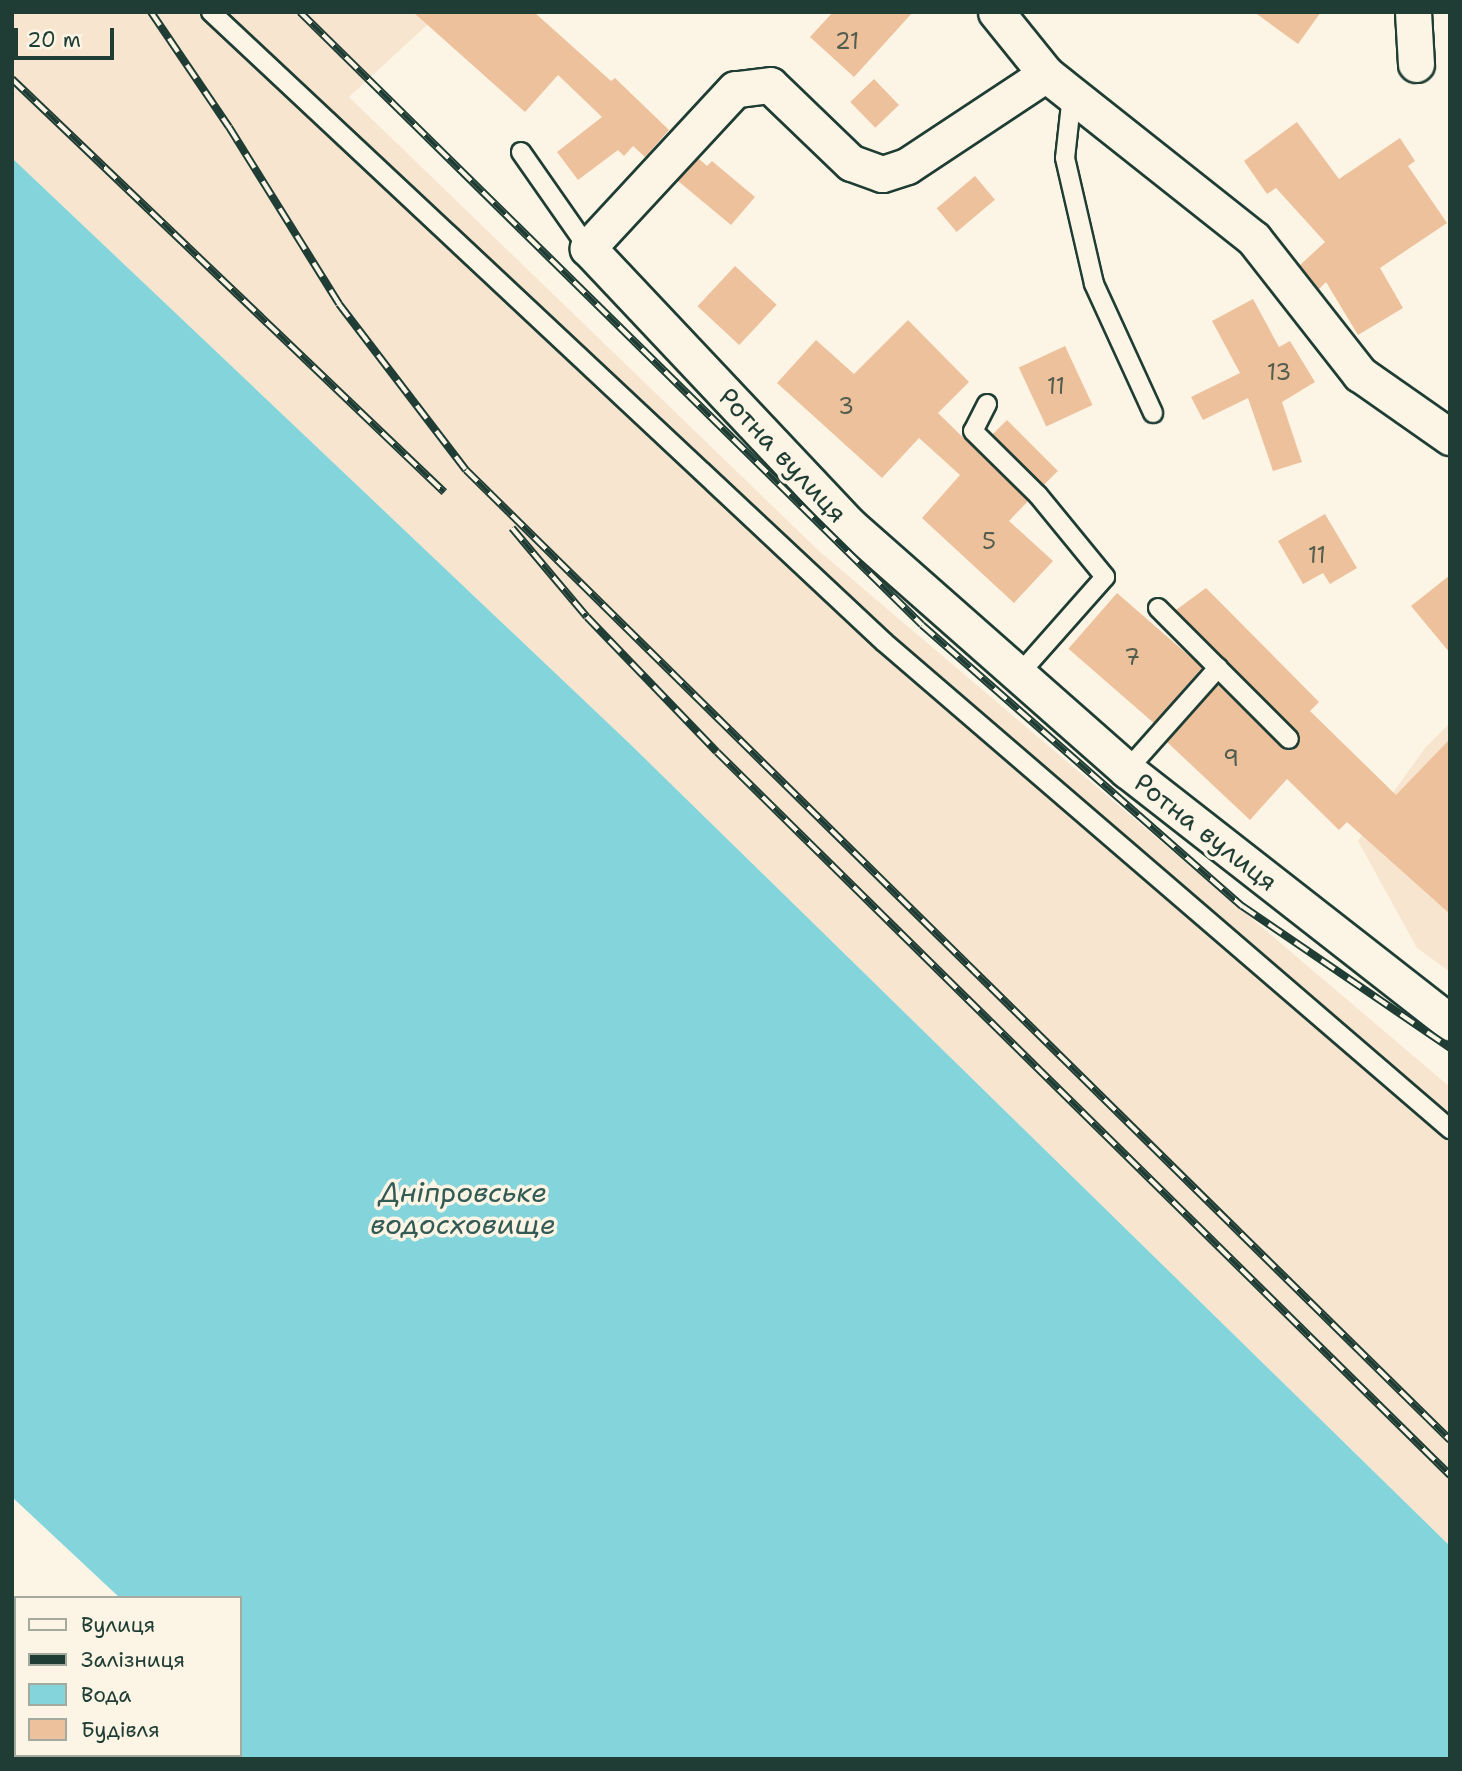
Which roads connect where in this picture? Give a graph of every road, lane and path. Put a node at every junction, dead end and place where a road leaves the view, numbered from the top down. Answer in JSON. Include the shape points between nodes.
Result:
{"nodes":[{"id":1,"x":211,"y":12,"type":"edge"},
{"id":2,"x":996,"y":12,"type":"edge"},
{"id":3,"x":1413,"y":12,"type":"edge"},
{"id":4,"x":1416,"y":64,"type":"dead end"},
{"id":5,"x":1059,"y":84,"type":"junction"},
{"id":6,"x":521,"y":152,"type":"dead end"},
{"id":7,"x":588,"y":248,"type":"junction"},
{"id":8,"x":987,"y":404,"type":"dead end"},
{"id":9,"x":1153,"y":413,"type":"dead end"},
{"id":10,"x":1448,"y":428,"type":"edge"},
{"id":11,"x":1158,"y":608,"type":"dead end"},
{"id":12,"x":1218,"y":668,"type":"junction"},
{"id":13,"x":1021,"y":672,"type":"junction"},
{"id":14,"x":1289,"y":739,"type":"dead end"},
{"id":15,"x":1127,"y":770,"type":"junction"},
{"id":16,"x":1450,"y":1022,"type":"edge"},
{"id":17,"x":1450,"y":1129,"type":"edge"}],
"edges":[{"from":1,"to":17,"type":"lane","via":[[884,642]]},
{"from":2,"to":5,"type":"street"},
{"from":3,"to":4,"type":"street"},
{"from":5,"to":7,"type":"street","via":[[907,166],[882,174],[851,163],[770,85],[735,89]]},
{"from":5,"to":9,"type":"lane","via":[[1065,158],[1094,284]]},
{"from":5,"to":10,"type":"street","via":[[1254,239],[1360,374]]},
{"from":6,"to":7,"type":"lane"},
{"from":7,"to":13,"type":"street","name":"Ротна вулиця","via":[[849,525]]},
{"from":8,"to":13,"type":"lane","via":[[973,431],[1038,495],[1105,577]]},
{"from":11,"to":12,"type":"lane"},
{"from":12,"to":14,"type":"lane"},
{"from":12,"to":15,"type":"lane"},
{"from":13,"to":15,"type":"street","name":"Ротна вулиця"},
{"from":15,"to":16,"type":"street","name":"Ротна вулиця"}]}
